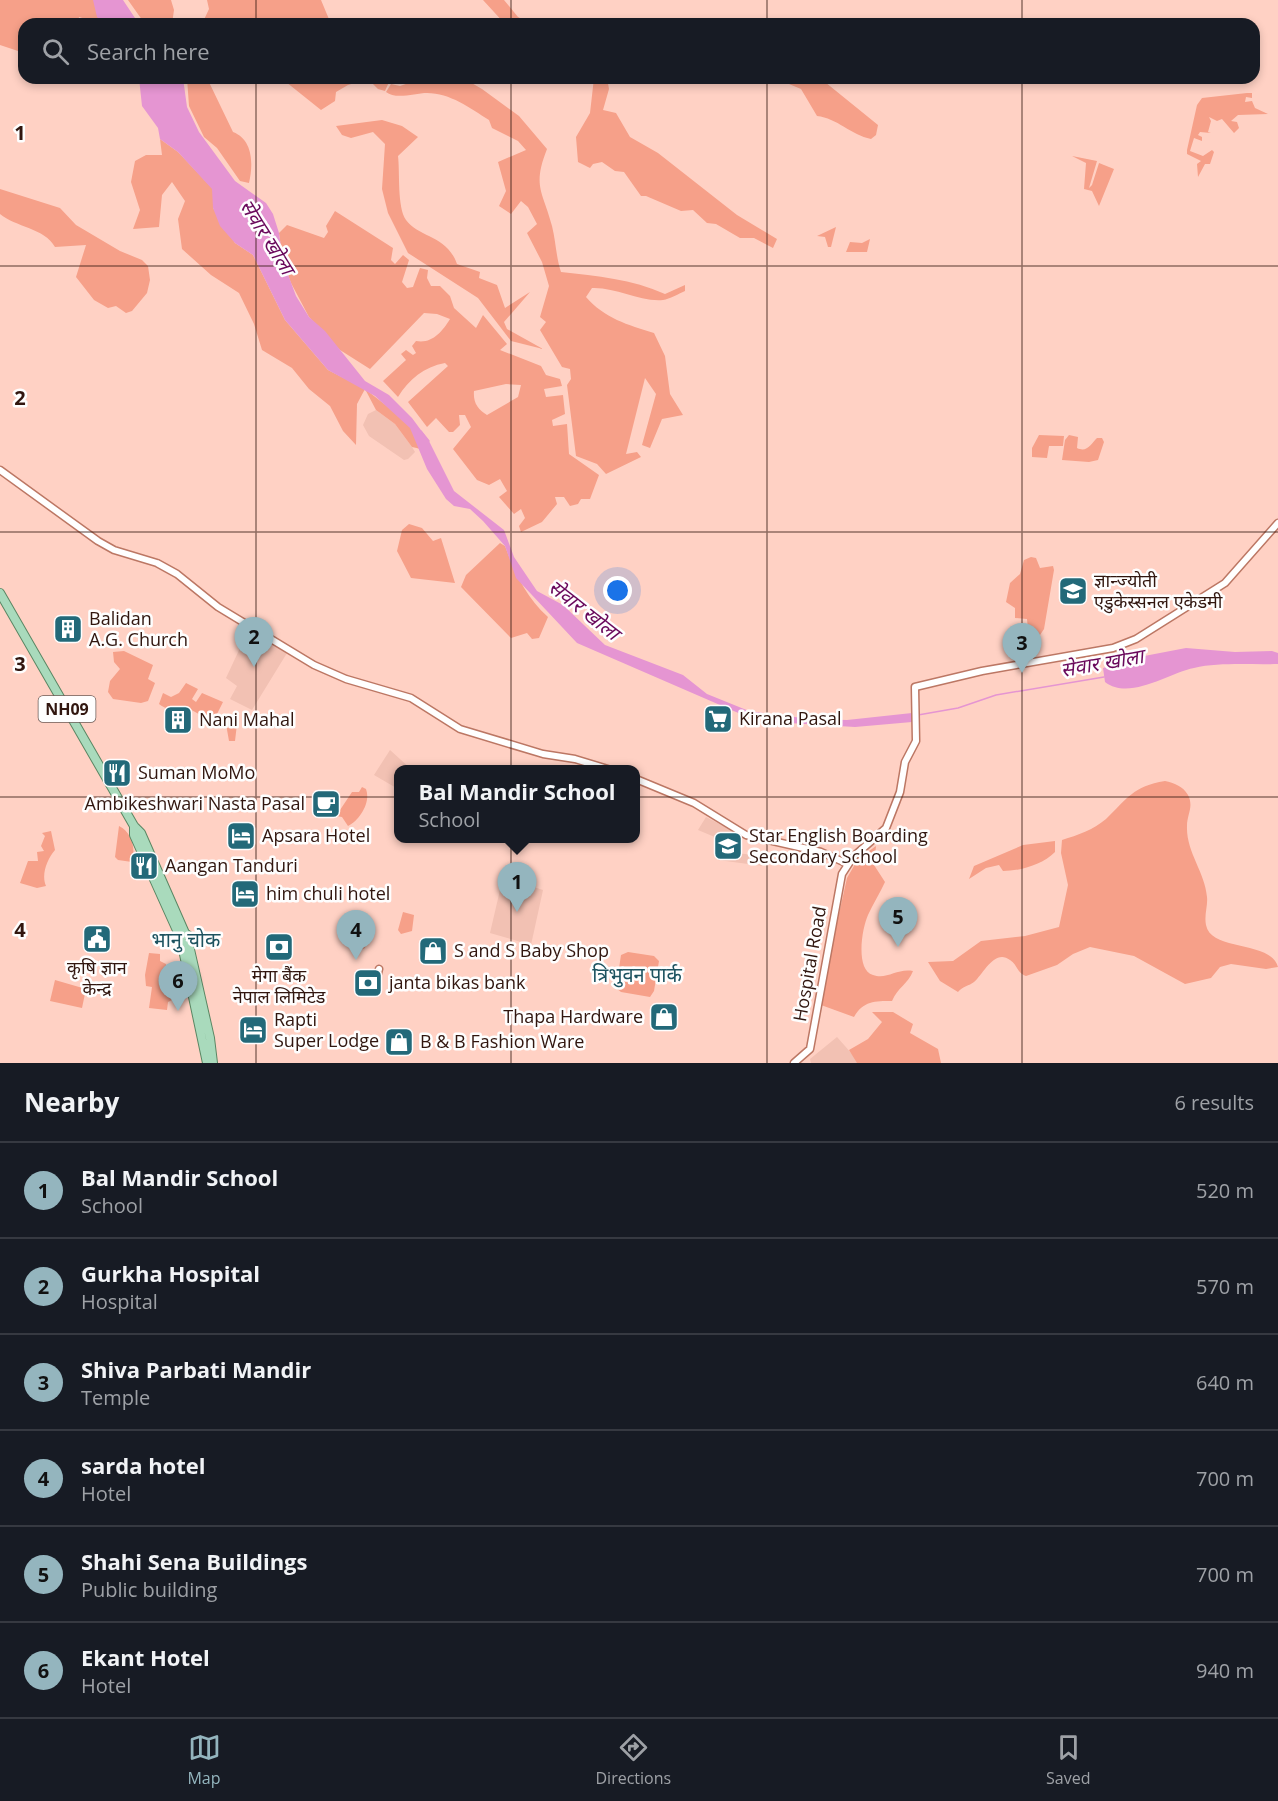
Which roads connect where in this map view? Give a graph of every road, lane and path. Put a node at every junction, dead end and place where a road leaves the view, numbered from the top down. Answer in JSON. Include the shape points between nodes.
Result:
{"nodes":[{"id":1,"x":0,"y":470,"type":"edge"},
{"id":2,"x":1278,"y":523,"type":"edge"},
{"id":3,"x":0,"y":593,"type":"edge"},
{"id":4,"x":595,"y":765,"type":"edge"},
{"id":5,"x":640,"y":781,"type":"edge"},
{"id":6,"x":848,"y":864,"type":"junction"},
{"id":7,"x":185,"y":945,"type":"junction"},
{"id":8,"x":379,"y":969,"type":"dead end"},
{"id":9,"x":377,"y":977,"type":"dead end"},
{"id":10,"x":207,"y":1063,"type":"edge"},
{"id":11,"x":213,"y":1063,"type":"edge"},
{"id":12,"x":794,"y":1063,"type":"edge"}],
"edges":[{"from":1,"to":4,"type":"street","via":[[98,541],[177,574],[218,607],[314,665],[411,698],[460,729]]},
{"from":2,"to":6,"type":"street","via":[[1225,583],[1136,639],[1113,648],[915,687],[916,741],[905,762],[900,792],[886,828]]},
{"from":3,"to":7,"type":"main road","number":"NH09","via":[[141,833],[182,935],[192,938]]},
{"from":5,"to":6,"type":"street","via":[[694,803],[746,835],[821,852]]},
{"from":6,"to":12,"type":"street","name":"Hospital Road","via":[[842,874],[810,1049]]},
{"from":7,"to":10,"type":"main road","number":"NH09"},
{"from":7,"to":11,"type":"main road","number":"NH09"},
{"from":8,"to":9,"type":"street"}]}
